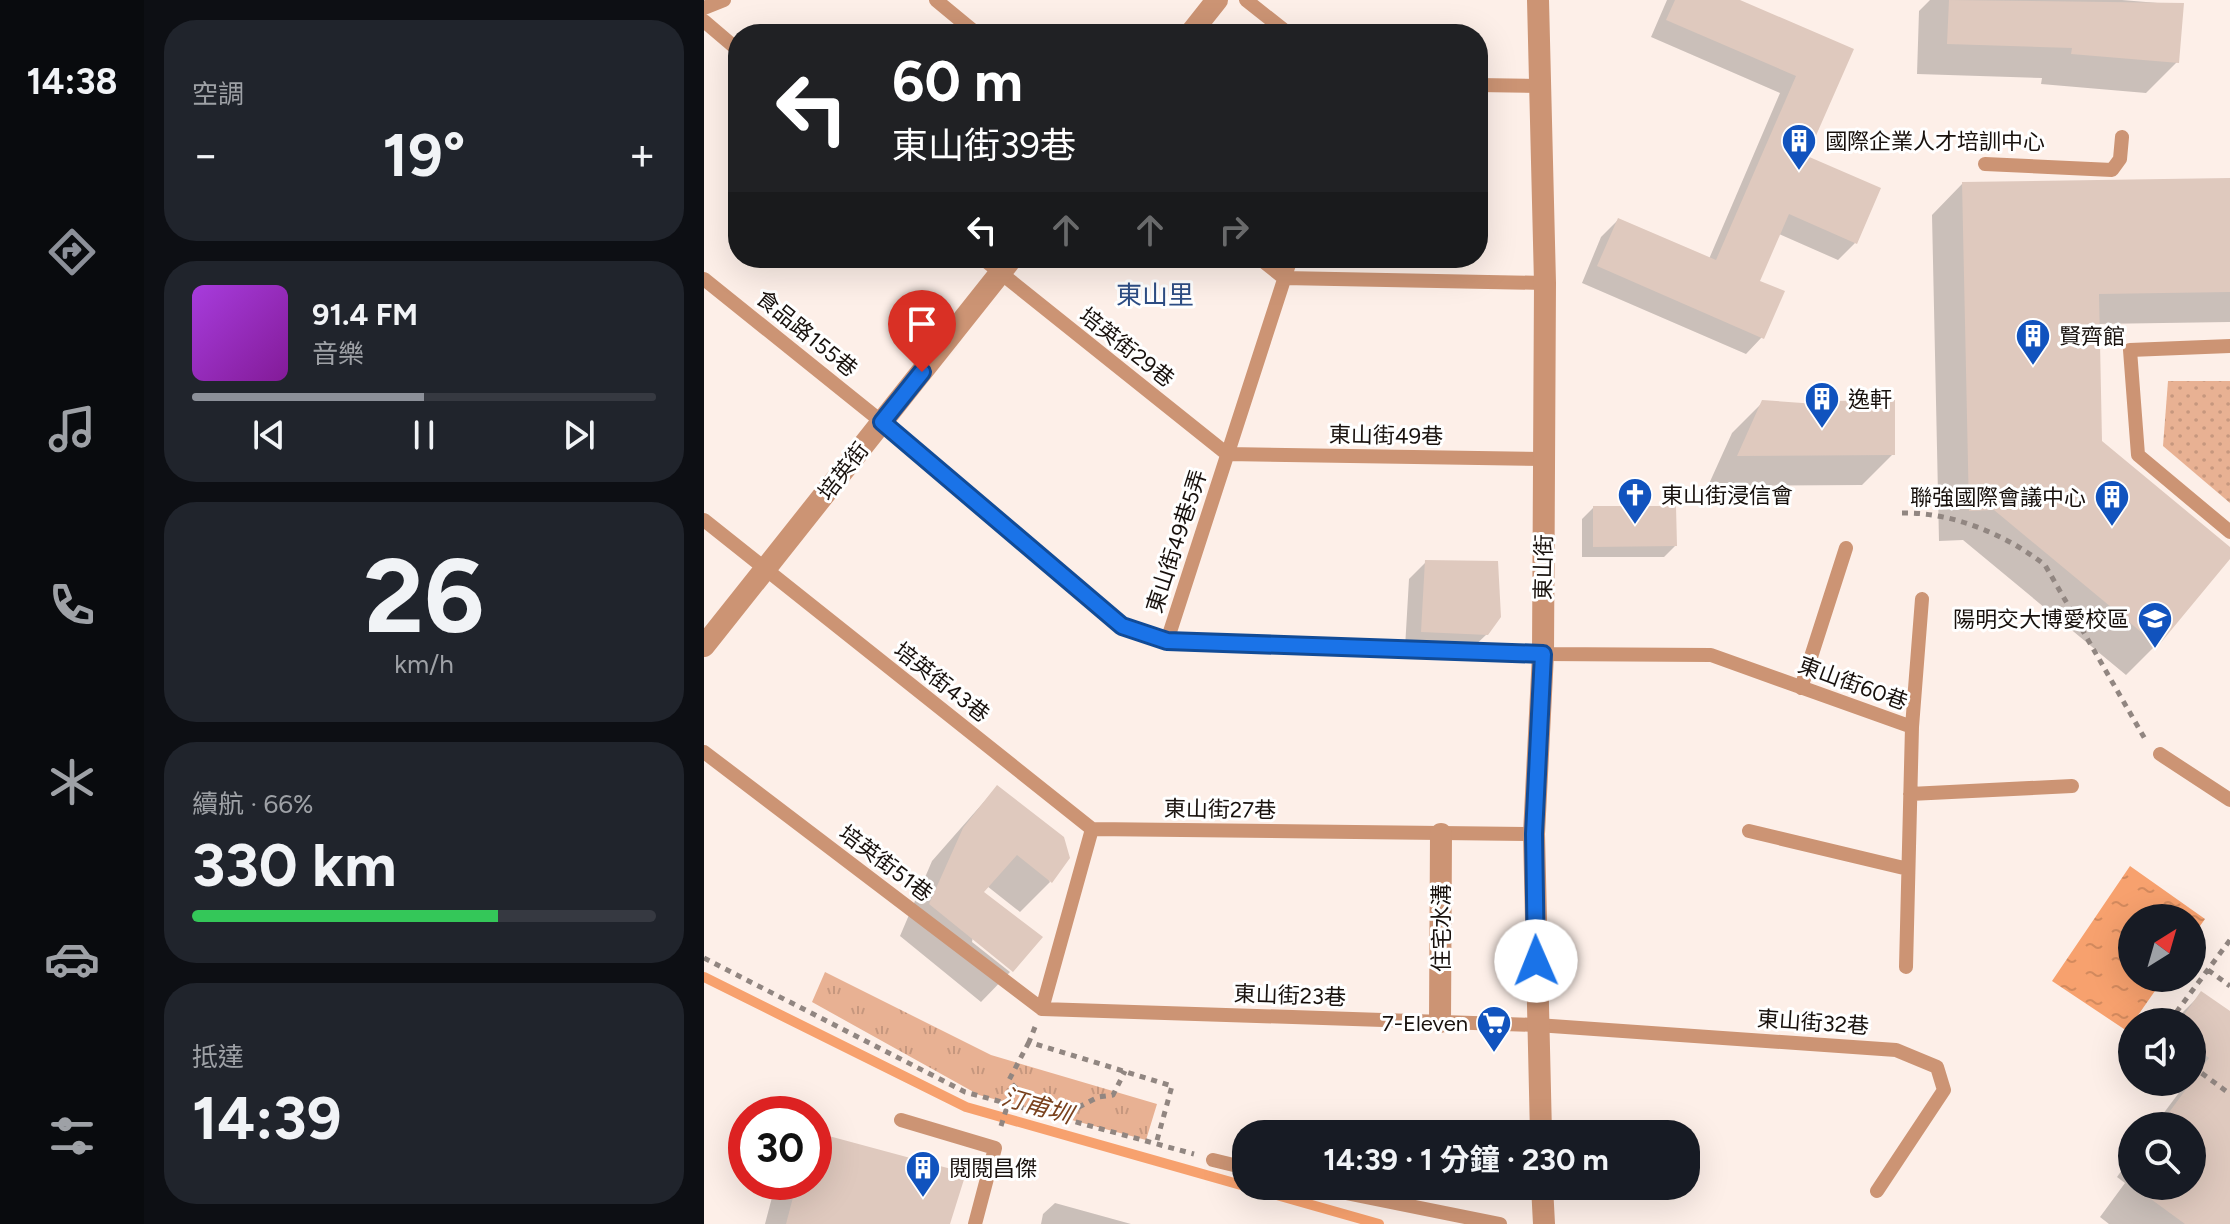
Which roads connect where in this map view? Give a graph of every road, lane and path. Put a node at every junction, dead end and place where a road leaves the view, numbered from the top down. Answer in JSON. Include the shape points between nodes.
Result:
{"nodes":[{"id":1,"x":724,"y":0,"type":"edge"},
{"id":2,"x":936,"y":0,"type":"edge"},
{"id":3,"x":1217,"y":0,"type":"edge"},
{"id":4,"x":1246,"y":0,"type":"edge"},
{"id":5,"x":1538,"y":0,"type":"edge"},
{"id":6,"x":704,"y":8,"type":"edge"},
{"id":7,"x":704,"y":21,"type":"edge"},
{"id":8,"x":965,"y":24,"type":"edge"},
{"id":9,"x":1198,"y":24,"type":"edge"},
{"id":10,"x":1276,"y":24,"type":"edge"},
{"id":11,"x":728,"y":41,"type":"edge"},
{"id":12,"x":1488,"y":85,"type":"edge"},
{"id":13,"x":1539,"y":86,"type":"junction"},
{"id":14,"x":2122,"y":137,"type":"dead end"},
{"id":15,"x":1985,"y":164,"type":"dead end"},
{"id":16,"x":1004,"y":268,"type":"edge"},
{"id":17,"x":1008,"y":268,"type":"edge"},
{"id":18,"x":1272,"y":268,"type":"edge"},
{"id":19,"x":1288,"y":268,"type":"edge"},
{"id":20,"x":1284,"y":278,"type":"junction"},
{"id":21,"x":704,"y":279,"type":"edge"},
{"id":22,"x":1545,"y":283,"type":"junction"},
{"id":23,"x":2230,"y":346,"type":"edge"},
{"id":24,"x":882,"y":422,"type":"junction"},
{"id":25,"x":1227,"y":454,"type":"junction"},
{"id":26,"x":1545,"y":459,"type":"junction"},
{"id":27,"x":1902,"y":513,"type":"dead end"},
{"id":28,"x":704,"y":520,"type":"edge"},
{"id":29,"x":2230,"y":532,"type":"edge"},
{"id":30,"x":1846,"y":548,"type":"dead end"},
{"id":31,"x":765,"y":570,"type":"junction"},
{"id":32,"x":1922,"y":599,"type":"dead end"},
{"id":33,"x":1167,"y":641,"type":"junction"},
{"id":34,"x":704,"y":646,"type":"edge"},
{"id":35,"x":1543,"y":654,"type":"junction"},
{"id":36,"x":1801,"y":688,"type":"junction"},
{"id":37,"x":1912,"y":727,"type":"junction"},
{"id":38,"x":704,"y":752,"type":"edge"},
{"id":39,"x":2160,"y":754,"type":"joint"},
{"id":40,"x":2072,"y":786,"type":"dead end"},
{"id":41,"x":1910,"y":794,"type":"junction"},
{"id":42,"x":2230,"y":800,"type":"edge"},
{"id":43,"x":1092,"y":829,"type":"junction"},
{"id":44,"x":1749,"y":831,"type":"dead end"},
{"id":45,"x":1441,"y":834,"type":"junction"},
{"id":46,"x":1534,"y":834,"type":"junction"},
{"id":47,"x":1908,"y":869,"type":"junction"},
{"id":48,"x":2230,"y":940,"type":"edge"},
{"id":49,"x":704,"y":958,"type":"edge"},
{"id":50,"x":1906,"y":967,"type":"dead end"},
{"id":51,"x":2208,"y":970,"type":"junction"},
{"id":52,"x":2230,"y":986,"type":"edge"},
{"id":53,"x":2180,"y":1008,"type":"edge"},
{"id":54,"x":1042,"y":1009,"type":"junction"},
{"id":55,"x":1440,"y":1022,"type":"junction"},
{"id":56,"x":1537,"y":1025,"type":"junction"},
{"id":57,"x":1029,"y":1042,"type":"junction"},
{"id":58,"x":1125,"y":1071,"type":"junction"},
{"id":59,"x":2206,"y":1076,"type":"edge"},
{"id":60,"x":2230,"y":1094,"type":"edge"},
{"id":61,"x":901,"y":1120,"type":"dead end"},
{"id":62,"x":1540,"y":1120,"type":"edge"},
{"id":63,"x":1156,"y":1144,"type":"junction"},
{"id":64,"x":1213,"y":1160,"type":"joint"},
{"id":65,"x":1232,"y":1165,"type":"edge"},
{"id":66,"x":1877,"y":1191,"type":"dead end"},
{"id":67,"x":1381,"y":1200,"type":"edge"},
{"id":68,"x":1543,"y":1200,"type":"edge"},
{"id":69,"x":975,"y":1224,"type":"edge"},
{"id":70,"x":1500,"y":1224,"type":"edge"},
{"id":71,"x":1544,"y":1224,"type":"edge"}],
"edges":[{"from":1,"to":6,"type":"lane"},
{"from":2,"to":8,"type":"lane"},
{"from":3,"to":9,"type":"street"},
{"from":4,"to":10,"type":"lane"},
{"from":5,"to":13,"type":"street","name":"東山街"},
{"from":7,"to":11,"type":"lane"},
{"from":12,"to":13,"type":"lane"},
{"from":13,"to":22,"type":"street","name":"東山街"},
{"from":14,"to":15,"type":"lane","via":[[2120,159],[2112,170]]},
{"from":16,"to":24,"type":"street","name":"培英街"},
{"from":17,"to":25,"type":"lane","name":"培英街29巷"},
{"from":18,"to":20,"type":"lane"},
{"from":19,"to":20,"type":"lane","name":"東山街49巷5弄"},
{"from":20,"to":22,"type":"lane"},
{"from":20,"to":25,"type":"lane","name":"東山街49巷5弄"},
{"from":21,"to":24,"type":"lane","name":"食品路155巷"},
{"from":22,"to":26,"type":"street","name":"東山街"},
{"from":23,"to":29,"type":"lane","via":[[2130,350],[2138,455]]},
{"from":24,"to":31,"type":"street","name":"培英街"},
{"from":24,"to":33,"type":"lane","name":"食品路155巷","via":[[1122,626]]},
{"from":25,"to":26,"type":"lane","name":"東山街49巷"},
{"from":25,"to":33,"type":"lane","name":"東山街49巷5弄"},
{"from":26,"to":35,"type":"street","name":"東山街"},
{"from":27,"to":39,"type":"path","via":[[1933,512],[2020,546],[2045,565],[2142,737]]},
{"from":28,"to":31,"type":"lane","name":"培英街43巷"},
{"from":30,"to":36,"type":"lane"},
{"from":31,"to":34,"type":"street","name":"培英街"},
{"from":31,"to":43,"type":"lane","name":"培英街43巷"},
{"from":32,"to":37,"type":"lane"},
{"from":33,"to":35,"type":"lane","name":"東山街60巷"},
{"from":35,"to":36,"type":"lane","name":"東山街60巷","via":[[1711,655]]},
{"from":35,"to":46,"type":"street","name":"東山街"},
{"from":36,"to":37,"type":"lane","name":"東山街60巷"},
{"from":37,"to":41,"type":"lane","name":"東山街60巷"},
{"from":38,"to":54,"type":"lane","name":"培英街51巷"},
{"from":39,"to":42,"type":"lane"},
{"from":40,"to":41,"type":"lane"},
{"from":41,"to":47,"type":"lane","name":"東山街60巷"},
{"from":43,"to":45,"type":"lane","name":"東山街27巷"},
{"from":43,"to":54,"type":"lane"},
{"from":44,"to":47,"type":"lane"},
{"from":45,"to":46,"type":"lane","name":"東山街27巷"},
{"from":45,"to":55,"type":"street","name":"住宅水溝"},
{"from":46,"to":56,"type":"street","name":"東山街"},
{"from":47,"to":50,"type":"lane","name":"東山街60巷"},
{"from":48,"to":51,"type":"path"},
{"from":49,"to":63,"type":"path","via":[[965,1092]]},
{"from":51,"to":52,"type":"path"},
{"from":51,"to":53,"type":"path"},
{"from":54,"to":55,"type":"lane","name":"東山街23巷"},
{"from":54,"to":57,"type":"path"},
{"from":55,"to":56,"type":"lane","name":"東山街23巷"},
{"from":56,"to":62,"type":"street","name":"東山街"},
{"from":56,"to":66,"type":"lane","name":"東山街32巷","via":[[1896,1050],[1937,1067],[1944,1090]]},
{"from":57,"to":58,"type":"path"},
{"from":57,"to":58,"type":"path","via":[[1009,1080],[1015,1089],[1037,1099],[1077,1108],[1113,1095]]},
{"from":58,"to":63,"type":"path","via":[[1172,1086]]},
{"from":59,"to":60,"type":"path"},
{"from":61,"to":69,"type":"lane","via":[[995,1148]]},
{"from":63,"to":64,"type":"path"},
{"from":64,"to":65,"type":"lane"},
{"from":67,"to":70,"type":"lane"},
{"from":68,"to":71,"type":"street"}]}
